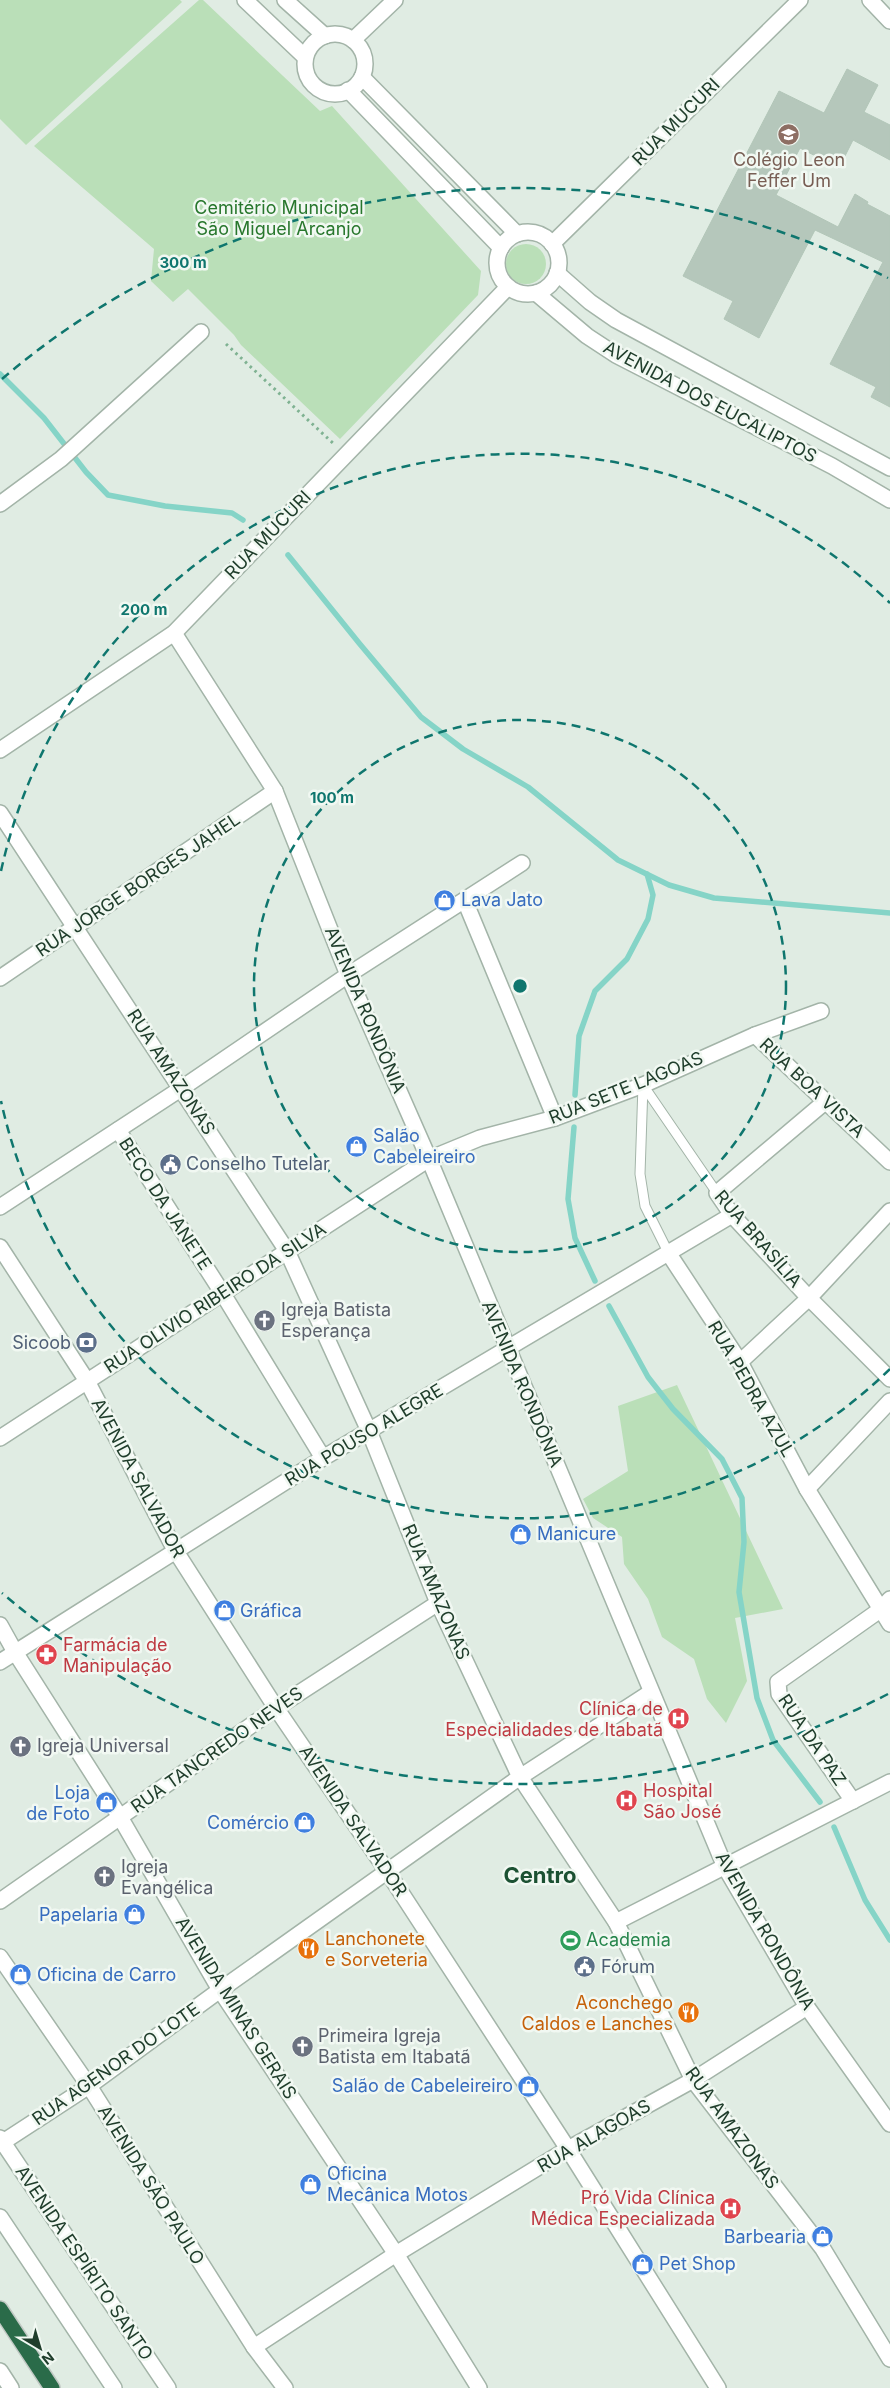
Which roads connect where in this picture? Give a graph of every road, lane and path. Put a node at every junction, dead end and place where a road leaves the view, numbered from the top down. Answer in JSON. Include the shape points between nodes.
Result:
{"nodes":[{"id":1,"x":245,"y":0,"type":"edge"},
{"id":2,"x":285,"y":0,"type":"edge"},
{"id":3,"x":395,"y":0,"type":"edge"},
{"id":4,"x":800,"y":0,"type":"edge"},
{"id":5,"x":870,"y":0,"type":"edge"},
{"id":6,"x":890,"y":21,"type":"edge"},
{"id":7,"x":325,"y":36,"type":"junction"},
{"id":8,"x":354,"y":40,"type":"junction"},
{"id":9,"x":306,"y":58,"type":"junction"},
{"id":10,"x":362,"y":77,"type":"junction"},
{"id":11,"x":348,"y":90,"type":"junction"},
{"id":12,"x":517,"y":234,"type":"junction"},
{"id":13,"x":552,"y":244,"type":"junction"},
{"id":14,"x":501,"y":248,"type":"junction"},
{"id":15,"x":557,"y":273,"type":"junction"},
{"id":16,"x":508,"y":287,"type":"junction"},
{"id":17,"x":536,"y":293,"type":"junction"},
{"id":18,"x":201,"y":332,"type":"dead end"},
{"id":19,"x":226,"y":344,"type":"dead end"},
{"id":20,"x":345,"y":455,"type":"junction"},
{"id":21,"x":890,"y":468,"type":"edge"},
{"id":22,"x":890,"y":500,"type":"edge"},
{"id":23,"x":0,"y":504,"type":"edge"},
{"id":24,"x":174,"y":633,"type":"junction"},
{"id":25,"x":0,"y":750,"type":"edge"},
{"id":26,"x":275,"y":791,"type":"junction"},
{"id":27,"x":0,"y":813,"type":"edge"},
{"id":28,"x":522,"y":863,"type":"dead end"},
{"id":29,"x":465,"y":901,"type":"junction"},
{"id":30,"x":75,"y":928,"type":"junction"},
{"id":31,"x":348,"y":974,"type":"junction"},
{"id":32,"x":0,"y":978,"type":"edge"},
{"id":33,"x":821,"y":1011,"type":"dead end"},
{"id":34,"x":755,"y":1035,"type":"junction"},
{"id":35,"x":643,"y":1085,"type":"junction"},
{"id":36,"x":182,"y":1088,"type":"junction"},
{"id":37,"x":826,"y":1100,"type":"junction"},
{"id":38,"x":555,"y":1118,"type":"junction"},
{"id":39,"x":118,"y":1130,"type":"junction"},
{"id":40,"x":429,"y":1158,"type":"junction"},
{"id":41,"x":890,"y":1162,"type":"edge"},
{"id":42,"x":717,"y":1193,"type":"junction"},
{"id":43,"x":0,"y":1207,"type":"edge"},
{"id":44,"x":890,"y":1212,"type":"edge"},
{"id":45,"x":732,"y":1216,"type":"junction"},
{"id":46,"x":0,"y":1247,"type":"edge"},
{"id":47,"x":287,"y":1251,"type":"junction"},
{"id":48,"x":669,"y":1254,"type":"junction"},
{"id":49,"x":223,"y":1294,"type":"junction"},
{"id":50,"x":809,"y":1298,"type":"junction"},
{"id":51,"x":507,"y":1349,"type":"junction"},
{"id":52,"x":740,"y":1362,"type":"junction"},
{"id":53,"x":890,"y":1379,"type":"edge"},
{"id":54,"x":87,"y":1381,"type":"junction"},
{"id":55,"x":890,"y":1401,"type":"edge"},
{"id":56,"x":369,"y":1431,"type":"junction"},
{"id":57,"x":0,"y":1438,"type":"edge"},
{"id":58,"x":322,"y":1458,"type":"junction"},
{"id":59,"x":807,"y":1489,"type":"junction"},
{"id":60,"x":175,"y":1550,"type":"junction"},
{"id":61,"x":438,"y":1603,"type":"junction"},
{"id":62,"x":885,"y":1604,"type":"edge"},
{"id":63,"x":0,"y":1624,"type":"edge"},
{"id":64,"x":890,"y":1624,"type":"edge"},
{"id":65,"x":15,"y":1652,"type":"junction"},
{"id":66,"x":0,"y":1662,"type":"edge"},
{"id":67,"x":651,"y":1692,"type":"junction"},
{"id":68,"x":276,"y":1708,"type":"junction"},
{"id":69,"x":520,"y":1777,"type":"junction"},
{"id":70,"x":890,"y":1782,"type":"edge"},
{"id":71,"x":853,"y":1801,"type":"junction"},
{"id":72,"x":120,"y":1817,"type":"junction"},
{"id":73,"x":725,"y":1867,"type":"junction"},
{"id":74,"x":387,"y":1871,"type":"junction"},
{"id":75,"x":0,"y":1901,"type":"edge"},
{"id":76,"x":616,"y":1922,"type":"junction"},
{"id":77,"x":0,"y":1957,"type":"edge"},
{"id":78,"x":220,"y":1990,"type":"junction"},
{"id":79,"x":807,"y":2007,"type":"junction"},
{"id":80,"x":693,"y":2080,"type":"junction"},
{"id":81,"x":89,"y":2086,"type":"junction"},
{"id":82,"x":890,"y":2124,"type":"edge"},
{"id":83,"x":1,"y":2141,"type":"edge"},
{"id":84,"x":568,"y":2149,"type":"junction"},
{"id":85,"x":0,"y":2217,"type":"edge"},
{"id":86,"x":396,"y":2254,"type":"junction"},
{"id":87,"x":0,"y":2309,"type":"edge"},
{"id":88,"x":254,"y":2347,"type":"junction"},
{"id":89,"x":890,"y":2359,"type":"edge"},
{"id":90,"x":0,"y":2371,"type":"edge"},
{"id":91,"x":11,"y":2388,"type":"edge"},
{"id":92,"x":52,"y":2388,"type":"edge"},
{"id":93,"x":114,"y":2388,"type":"edge"},
{"id":94,"x":168,"y":2388,"type":"edge"},
{"id":95,"x":285,"y":2388,"type":"edge"},
{"id":96,"x":479,"y":2388,"type":"edge"},
{"id":97,"x":718,"y":2388,"type":"edge"}],
"edges":[{"from":1,"to":9,"type":"street"},
{"from":2,"to":7,"type":"street"},
{"from":3,"to":8,"type":"street"},
{"from":4,"to":13,"type":"street","name":"RUA MUCURI"},
{"from":5,"to":6,"type":"street"},
{"from":7,"to":8,"type":"street","via":[[345,35]]},
{"from":7,"to":9,"type":"street","via":[[309,48]]},
{"from":8,"to":10,"type":"street","via":[[364,57]]},
{"from":9,"to":11,"type":"street","via":[[305,67],[313,84],[330,93]]},
{"from":10,"to":11,"type":"street"},
{"from":10,"to":12,"type":"street"},
{"from":11,"to":14,"type":"street"},
{"from":12,"to":13,"type":"street","via":[[536,234]]},
{"from":12,"to":14,"type":"street"},
{"from":13,"to":15,"type":"street","via":[[558,258]]},
{"from":14,"to":16,"type":"street","via":[[497,269]]},
{"from":15,"to":17,"type":"street","via":[[552,282]]},
{"from":15,"to":21,"type":"street","name":"AVENIDA DOS EUCALIPTOS","via":[[616,320]]},
{"from":16,"to":17,"type":"street","via":[[526,294]]},
{"from":16,"to":20,"type":"street","name":"RUA MUCURI"},
{"from":17,"to":22,"type":"street","name":"AVENIDA DOS EUCALIPTOS","via":[[587,336],[616,354]]},
{"from":18,"to":23,"type":"street","via":[[61,459]]},
{"from":19,"to":20,"type":"path"},
{"from":20,"to":24,"type":"street","name":"RUA MUCURI"},
{"from":24,"to":25,"type":"street","name":"RUA MUCURI"},
{"from":24,"to":26,"type":"street","name":"AVENIDA RONDÔNIA"},
{"from":26,"to":30,"type":"street","name":"RUA JORGE BORGES JAHEL"},
{"from":26,"to":31,"type":"street","name":"AVENIDA RONDÔNIA"},
{"from":27,"to":30,"type":"street","name":"RUA AMAZONAS"},
{"from":28,"to":29,"type":"street"},
{"from":29,"to":31,"type":"street"},
{"from":29,"to":38,"type":"street"},
{"from":30,"to":32,"type":"street","name":"RUA JORGE BORGES JAHEL"},
{"from":30,"to":36,"type":"street","name":"RUA AMAZONAS"},
{"from":31,"to":36,"type":"street"},
{"from":31,"to":40,"type":"street","name":"AVENIDA RONDÔNIA"},
{"from":33,"to":34,"type":"street","name":"RUA SETE LAGOAS"},
{"from":34,"to":35,"type":"street","name":"RUA SETE LAGOAS"},
{"from":34,"to":37,"type":"street","name":"RUA BOA VISTA"},
{"from":35,"to":38,"type":"street","name":"RUA SETE LAGOAS"},
{"from":35,"to":42,"type":"lane","name":"RUA BRASÍLIA"},
{"from":35,"to":48,"type":"lane","name":"RUA PEDRA AZUL","via":[[640,1174],[645,1206]]},
{"from":36,"to":39,"type":"street"},
{"from":36,"to":47,"type":"street","name":"RUA AMAZONAS"},
{"from":37,"to":41,"type":"street","name":"RUA BOA VISTA"},
{"from":37,"to":42,"type":"street"},
{"from":38,"to":40,"type":"street","name":"RUA SETE LAGOAS","via":[[480,1138]]},
{"from":39,"to":43,"type":"street"},
{"from":39,"to":49,"type":"street","name":"BECO DA JANETE"},
{"from":40,"to":47,"type":"street","name":"RUA OLIVIO RIBEIRO DA SILVA"},
{"from":40,"to":51,"type":"street","name":"AVENIDA RONDÔNIA"},
{"from":42,"to":45,"type":"street","name":"RUA BRASÍLIA"},
{"from":44,"to":50,"type":"street"},
{"from":45,"to":48,"type":"street","name":"RUA POUSO ALEGRE"},
{"from":45,"to":50,"type":"street","name":"RUA BRASÍLIA"},
{"from":46,"to":54,"type":"street","name":"AVENIDA SALVADOR"},
{"from":47,"to":49,"type":"street","name":"RUA OLIVIO RIBEIRO DA SILVA"},
{"from":47,"to":56,"type":"street","name":"RUA AMAZONAS"},
{"from":48,"to":51,"type":"street","name":"RUA POUSO ALEGRE"},
{"from":48,"to":52,"type":"street","name":"RUA PEDRA AZUL"},
{"from":49,"to":54,"type":"street","name":"RUA OLIVIO RIBEIRO DA SILVA"},
{"from":49,"to":58,"type":"street","name":"BECO DA JANETE"},
{"from":50,"to":52,"type":"street"},
{"from":50,"to":53,"type":"street","name":"RUA BRASÍLIA"},
{"from":51,"to":56,"type":"street","name":"RUA POUSO ALEGRE"},
{"from":51,"to":67,"type":"street","name":"AVENIDA RONDÔNIA"},
{"from":52,"to":59,"type":"street","name":"RUA PEDRA AZUL"},
{"from":54,"to":57,"type":"street","name":"RUA OLIVIO RIBEIRO DA SILVA"},
{"from":54,"to":60,"type":"street","name":"AVENIDA SALVADOR"},
{"from":55,"to":59,"type":"street"},
{"from":56,"to":58,"type":"street","name":"RUA POUSO ALEGRE"},
{"from":56,"to":61,"type":"street","name":"RUA AMAZONAS"},
{"from":58,"to":60,"type":"street","name":"RUA POUSO ALEGRE"},
{"from":59,"to":62,"type":"street","name":"RUA PEDRA AZUL"},
{"from":60,"to":65,"type":"street","name":"RUA POUSO ALEGRE"},
{"from":60,"to":68,"type":"street","name":"AVENIDA SALVADOR"},
{"from":61,"to":68,"type":"street","name":"RUA TANCREDO NEVES"},
{"from":61,"to":69,"type":"street","name":"RUA AMAZONAS"},
{"from":62,"to":64,"type":"street","name":"RUA PEDRA AZUL"},
{"from":62,"to":71,"type":"street","name":"RUA DA PAZ","via":[[778,1682],[779,1694]]},
{"from":63,"to":65,"type":"street","name":"AVENIDA MINAS GERAIS"},
{"from":65,"to":66,"type":"street","name":"RUA POUSO ALEGRE"},
{"from":65,"to":72,"type":"street","name":"AVENIDA MINAS GERAIS"},
{"from":67,"to":69,"type":"street","name":"RUA AGENOR DO LOTE"},
{"from":67,"to":73,"type":"street","name":"AVENIDA RONDÔNIA"},
{"from":68,"to":72,"type":"street","name":"RUA TANCREDO NEVES"},
{"from":68,"to":74,"type":"street","name":"AVENIDA SALVADOR"},
{"from":69,"to":74,"type":"street","name":"RUA AGENOR DO LOTE"},
{"from":69,"to":76,"type":"street","name":"RUA AMAZONAS"},
{"from":70,"to":71,"type":"street"},
{"from":71,"to":73,"type":"street"},
{"from":72,"to":75,"type":"street","name":"RUA TANCREDO NEVES"},
{"from":72,"to":78,"type":"street","name":"AVENIDA MINAS GERAIS"},
{"from":73,"to":76,"type":"street"},
{"from":73,"to":79,"type":"street","name":"AVENIDA RONDÔNIA"},
{"from":74,"to":78,"type":"street","name":"RUA AGENOR DO LOTE"},
{"from":74,"to":84,"type":"street","name":"AVENIDA SALVADOR"},
{"from":76,"to":80,"type":"street","name":"RUA AMAZONAS"},
{"from":77,"to":81,"type":"street","name":"AVENIDA SÃO PAULO"},
{"from":78,"to":81,"type":"street","name":"RUA AGENOR DO LOTE"},
{"from":78,"to":86,"type":"street","name":"AVENIDA MINAS GERAIS"},
{"from":79,"to":80,"type":"street","name":"RUA ALAGOAS"},
{"from":79,"to":82,"type":"street","name":"AVENIDA RONDÔNIA"},
{"from":80,"to":84,"type":"street","name":"RUA ALAGOAS"},
{"from":80,"to":89,"type":"street","name":"RUA AMAZONAS","via":[[823,2249]]},
{"from":81,"to":83,"type":"street","name":"RUA AGENOR DO LOTE"},
{"from":81,"to":88,"type":"street","name":"AVENIDA SÃO PAULO"},
{"from":83,"to":94,"type":"street","name":"AVENIDA ESPÍRITO SANTO"},
{"from":84,"to":86,"type":"street","name":"RUA ALAGOAS"},
{"from":84,"to":97,"type":"street","name":"AVENIDA SALVADOR"},
{"from":85,"to":93,"type":"street"},
{"from":86,"to":88,"type":"street","name":"RUA ALAGOAS"},
{"from":86,"to":96,"type":"street","name":"AVENIDA MINAS GERAIS"},
{"from":87,"to":92,"type":"highway"},
{"from":88,"to":95,"type":"street","name":"AVENIDA SÃO PAULO"},
{"from":90,"to":91,"type":"street"}]}
